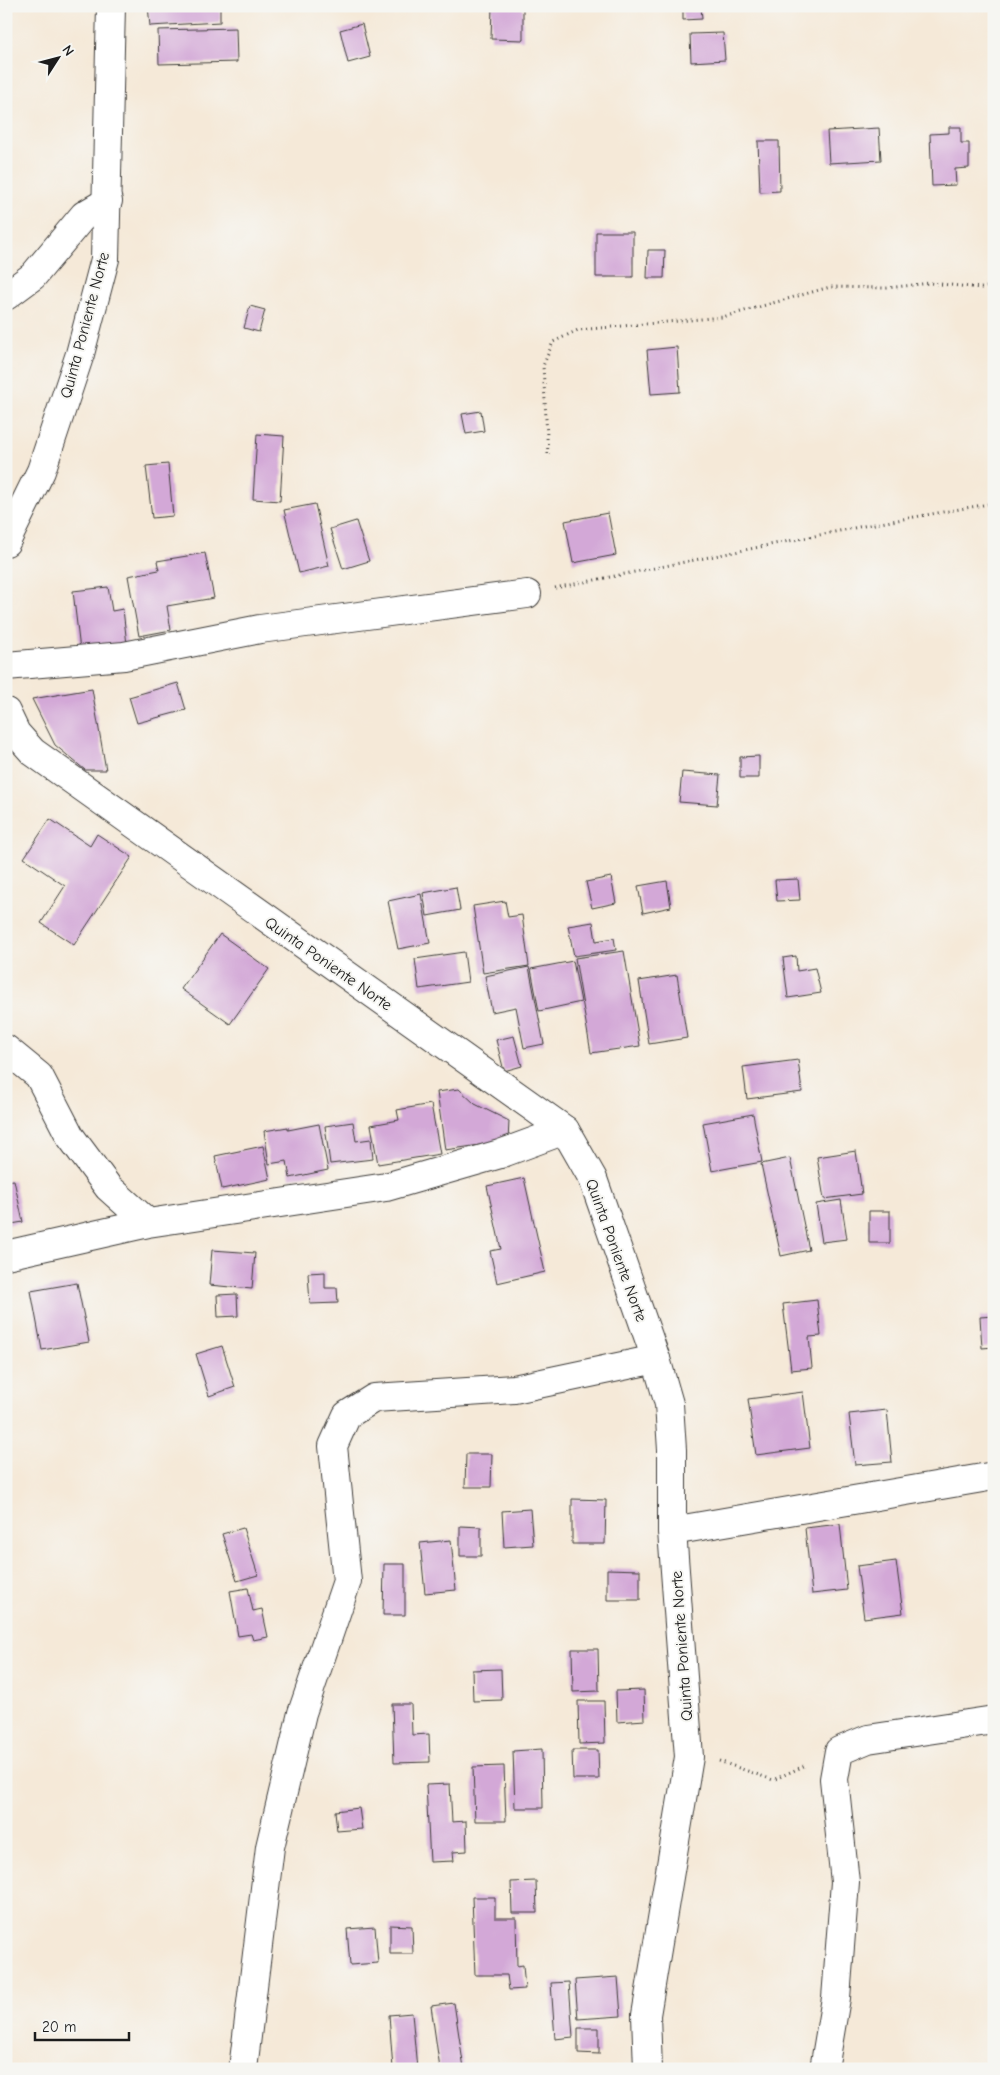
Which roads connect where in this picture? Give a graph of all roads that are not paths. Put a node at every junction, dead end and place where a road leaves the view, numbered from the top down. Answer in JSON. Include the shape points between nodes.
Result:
{"nodes":[{"id":1,"x":111,"y":6,"type":"edge"},
{"id":2,"x":108,"y":202,"type":"junction"},
{"id":3,"x":6,"y":296,"type":"edge"},
{"id":4,"x":6,"y":542,"type":"edge"},
{"id":5,"x":527,"y":594,"type":"road end"},
{"id":6,"x":6,"y":666,"type":"edge"},
{"id":7,"x":6,"y":712,"type":"edge"},
{"id":8,"x":6,"y":1049,"type":"edge"},
{"id":9,"x":565,"y":1130,"type":"junction"},
{"id":10,"x":148,"y":1223,"type":"junction"},
{"id":11,"x":6,"y":1255,"type":"edge"},
{"id":12,"x":656,"y":1359,"type":"junction"},
{"id":13,"x":994,"y":1476,"type":"edge"},
{"id":14,"x":672,"y":1531,"type":"junction"},
{"id":15,"x":994,"y":1720,"type":"edge"},
{"id":16,"x":243,"y":2069,"type":"edge"},
{"id":17,"x":648,"y":2069,"type":"edge"},
{"id":18,"x":824,"y":2069,"type":"edge"}],
"edges":[{"from":1,"to":2,"type":"street","name":"Quinta Poniente Norte"},
{"from":2,"to":3,"type":"street","via":[[84,215],[34,276]]},
{"from":2,"to":4,"type":"street","name":"Quinta Poniente Norte","via":[[106,259],[80,354],[41,471]]},
{"from":5,"to":6,"type":"street","via":[[260,629],[124,656]]},
{"from":7,"to":9,"type":"street","name":"Quinta Poniente Norte","via":[[16,733],[33,752]]},
{"from":8,"to":10,"type":"street","via":[[39,1076],[70,1136],[108,1186]]},
{"from":9,"to":10,"type":"street","via":[[500,1154],[386,1187]]},
{"from":9,"to":12,"type":"street","name":"Quinta Poniente Norte","via":[[593,1179]]},
{"from":10,"to":11,"type":"street"},
{"from":12,"to":14,"type":"street","name":"Quinta Poniente Norte","via":[[669,1404]]},
{"from":12,"to":16,"type":"street","via":[[514,1389],[374,1398],[347,1415],[333,1446],[347,1581],[302,1714],[270,1847]]},
{"from":13,"to":14,"type":"street"},
{"from":14,"to":17,"type":"street","name":"Quinta Poniente Norte","via":[[689,1757],[646,2015]]},
{"from":15,"to":18,"type":"street","via":[[868,1739],[839,1751],[834,1779],[845,1882],[836,1998]]}]}
